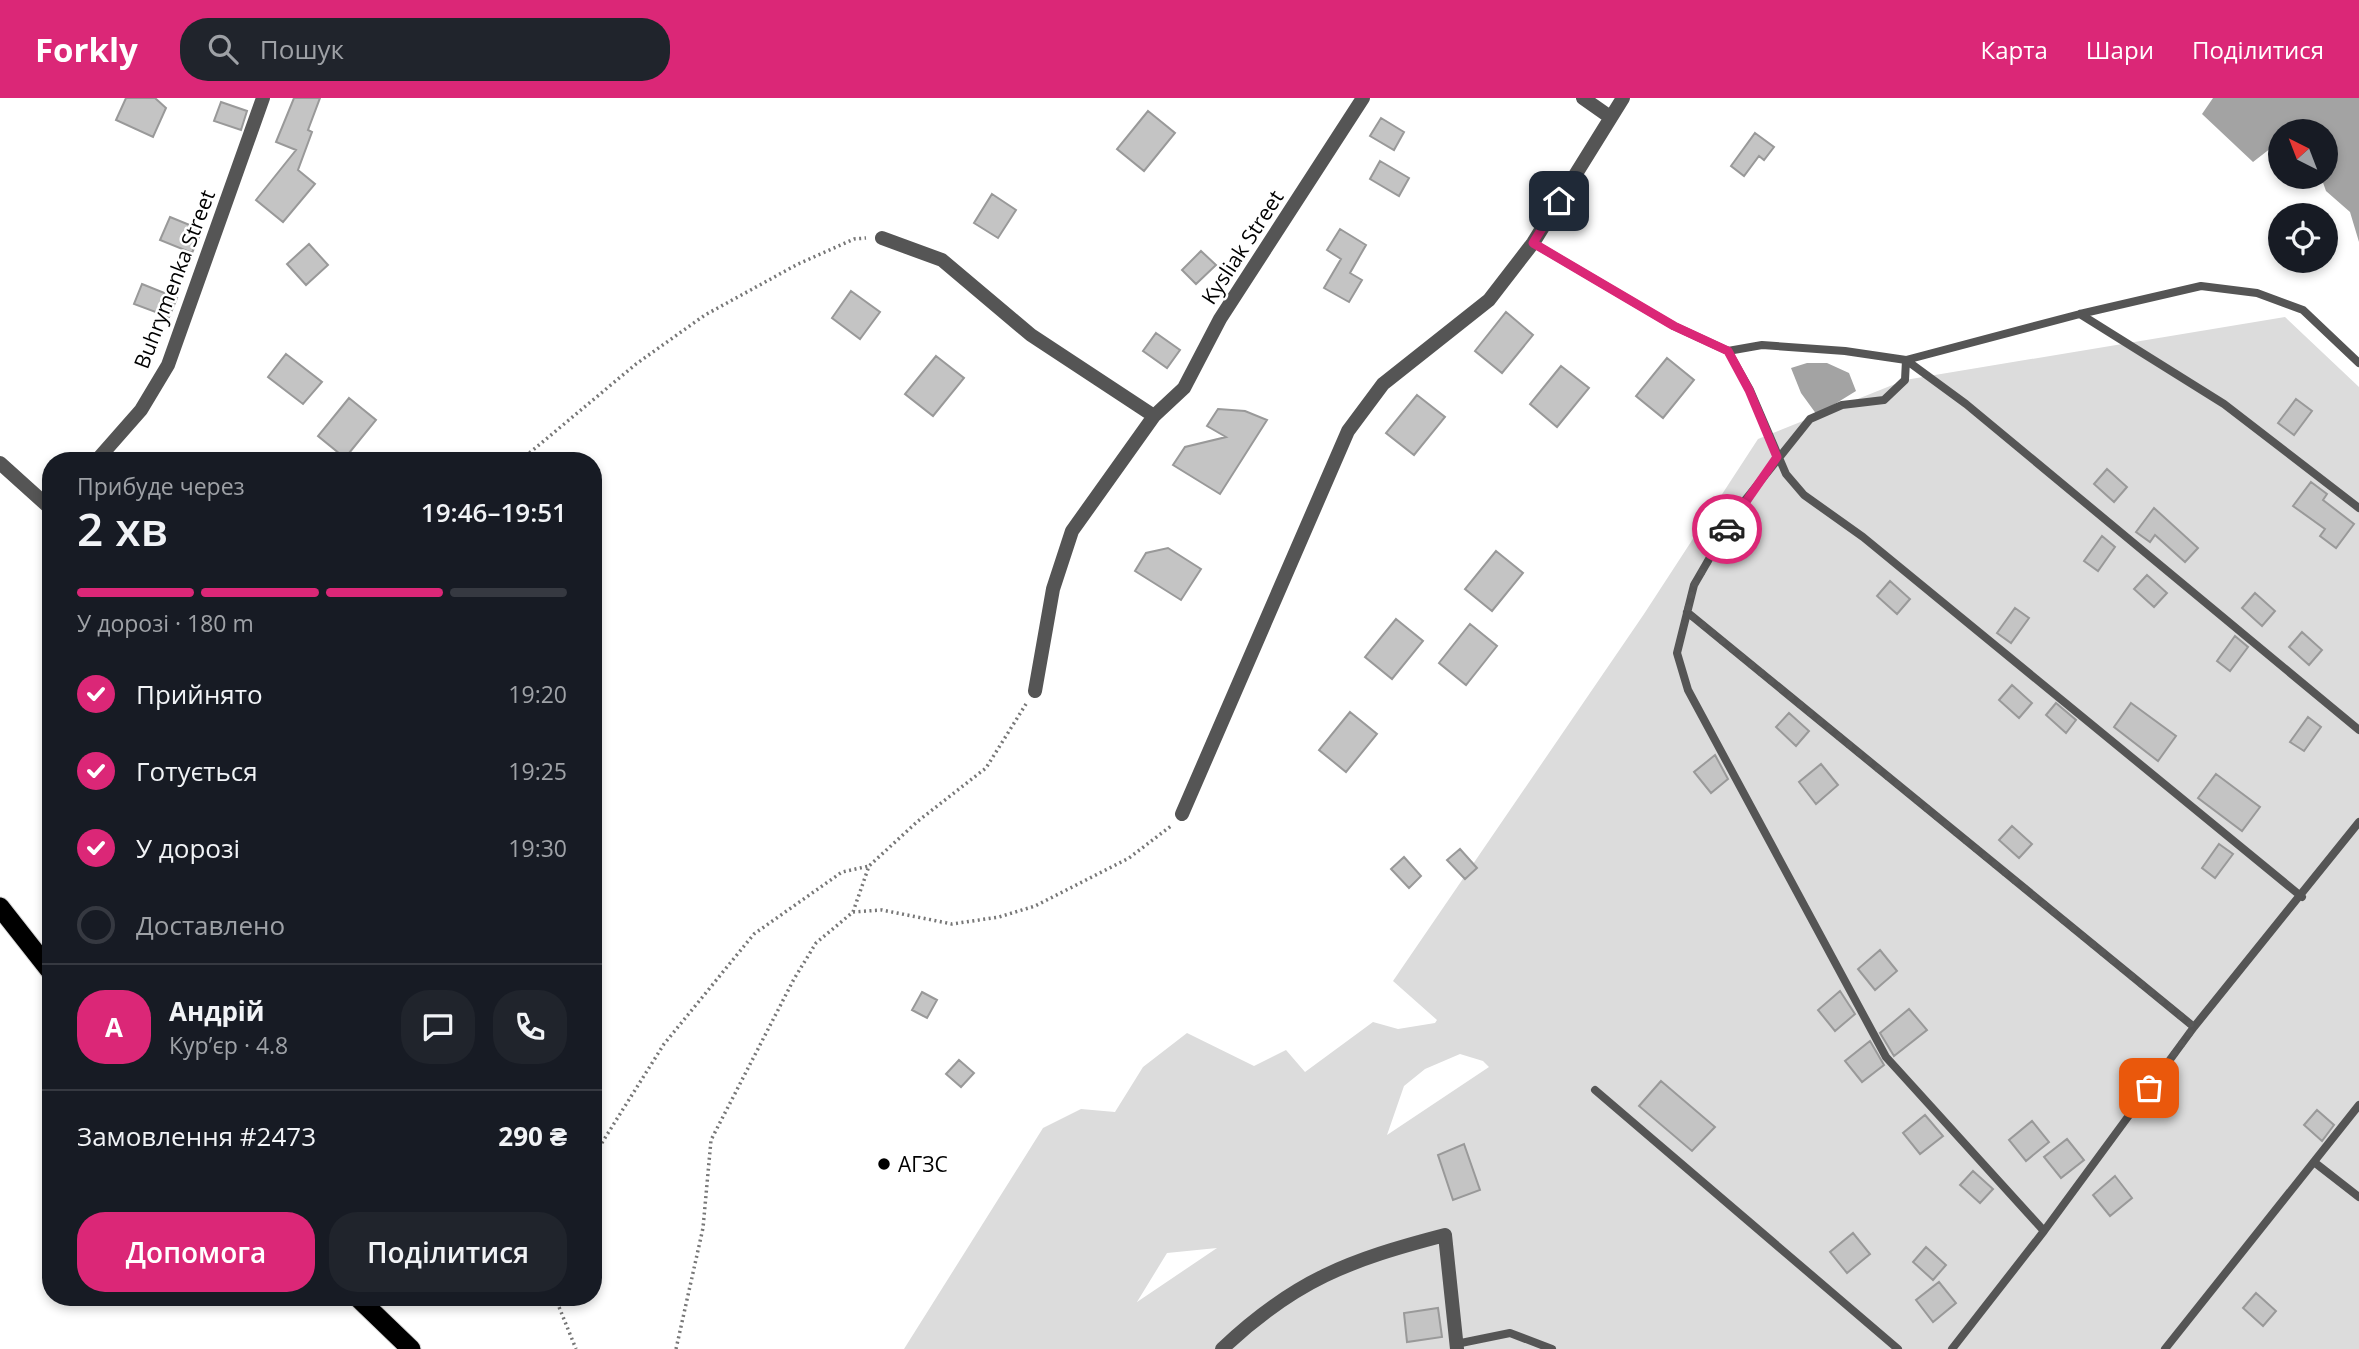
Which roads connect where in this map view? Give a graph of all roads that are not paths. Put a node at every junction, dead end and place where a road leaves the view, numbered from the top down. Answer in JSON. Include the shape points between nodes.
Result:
{"nodes":[{"id":1,"x":263,"y":98,"type":"edge"},
{"id":2,"x":1363,"y":98,"type":"edge"},
{"id":3,"x":1583,"y":98,"type":"edge"},
{"id":4,"x":1623,"y":98,"type":"edge"},
{"id":5,"x":1610,"y":117,"type":"junction"},
{"id":6,"x":882,"y":238,"type":"road end"},
{"id":7,"x":1533,"y":243,"type":"junction"},
{"id":8,"x":2080,"y":314,"type":"junction"},
{"id":9,"x":1728,"y":351,"type":"junction"},
{"id":10,"x":1906,"y":360,"type":"junction"},
{"id":11,"x":2359,"y":363,"type":"edge"},
{"id":12,"x":1154,"y":416,"type":"junction"},
{"id":13,"x":104,"y":452,"type":"edge"},
{"id":14,"x":1777,"y":457,"type":"junction"},
{"id":15,"x":0,"y":463,"type":"edge"},
{"id":16,"x":42,"y":501,"type":"edge"},
{"id":17,"x":2359,"y":508,"type":"edge"},
{"id":18,"x":1687,"y":612,"type":"junction"},
{"id":19,"x":1035,"y":691,"type":"road end"},
{"id":20,"x":2359,"y":730,"type":"edge"},
{"id":21,"x":1182,"y":814,"type":"road end"},
{"id":22,"x":2359,"y":822,"type":"edge"},
{"id":23,"x":2302,"y":897,"type":"junction"},
{"id":24,"x":0,"y":907,"type":"edge"},
{"id":25,"x":42,"y":961,"type":"edge"},
{"id":26,"x":2194,"y":1027,"type":"junction"},
{"id":27,"x":1595,"y":1090,"type":"dead end"},
{"id":28,"x":2359,"y":1105,"type":"edge"},
{"id":29,"x":2314,"y":1162,"type":"junction"},
{"id":30,"x":2359,"y":1197,"type":"edge"},
{"id":31,"x":2044,"y":1231,"type":"junction"},
{"id":32,"x":366,"y":1306,"type":"edge"},
{"id":33,"x":1456,"y":1346,"type":"edge"},
{"id":34,"x":411,"y":1349,"type":"edge"},
{"id":35,"x":1222,"y":1349,"type":"edge"},
{"id":36,"x":1552,"y":1349,"type":"edge"},
{"id":37,"x":1898,"y":1349,"type":"edge"},
{"id":38,"x":1952,"y":1349,"type":"edge"},
{"id":39,"x":2165,"y":1349,"type":"edge"}],
"edges":[{"from":1,"to":13,"type":"street","name":"Buhrymenka Street","via":[[169,365],[141,410]]},
{"from":2,"to":12,"type":"street","name":"Kysliak Street","via":[[1220,319],[1184,388]]},
{"from":3,"to":5,"type":"street"},
{"from":4,"to":5,"type":"street"},
{"from":5,"to":7,"type":"street"},
{"from":6,"to":12,"type":"street","via":[[942,260],[1031,335]]},
{"from":7,"to":9,"type":"lane","via":[[1674,326]]},
{"from":7,"to":21,"type":"street","via":[[1489,300],[1383,384],[1348,431]]},
{"from":8,"to":10,"type":"lane"},
{"from":8,"to":11,"type":"lane","via":[[2201,286],[2258,293],[2303,310]]},
{"from":8,"to":17,"type":"lane","via":[[2224,404]]},
{"from":9,"to":10,"type":"lane","via":[[1762,345]]},
{"from":9,"to":14,"type":"lane"},
{"from":10,"to":14,"type":"lane","via":[[1905,380],[1884,400],[1842,405],[1810,419]]},
{"from":10,"to":20,"type":"lane","via":[[1966,404]]},
{"from":12,"to":19,"type":"street","name":"Kysliak Street","via":[[1072,531],[1053,589]]},
{"from":14,"to":18,"type":"lane","via":[[1738,509],[1700,574]]},
{"from":14,"to":23,"type":"lane","via":[[1804,495],[1863,537]]},
{"from":15,"to":16,"type":"street"},
{"from":18,"to":26,"type":"lane"},
{"from":18,"to":31,"type":"lane","via":[[1677,653],[1688,690],[1886,1057]]},
{"from":22,"to":23,"type":"lane"},
{"from":23,"to":26,"type":"lane"},
{"from":24,"to":25,"type":"highway"},
{"from":26,"to":31,"type":"lane"},
{"from":27,"to":37,"type":"lane"},
{"from":28,"to":29,"type":"lane"},
{"from":29,"to":30,"type":"lane"},
{"from":29,"to":39,"type":"lane"},
{"from":31,"to":38,"type":"lane"},
{"from":32,"to":34,"type":"highway"},
{"from":33,"to":35,"type":"street","via":[[1445,1236],[1325,1274],[1278,1301]]},
{"from":33,"to":36,"type":"lane","via":[[1510,1333]]}]}
